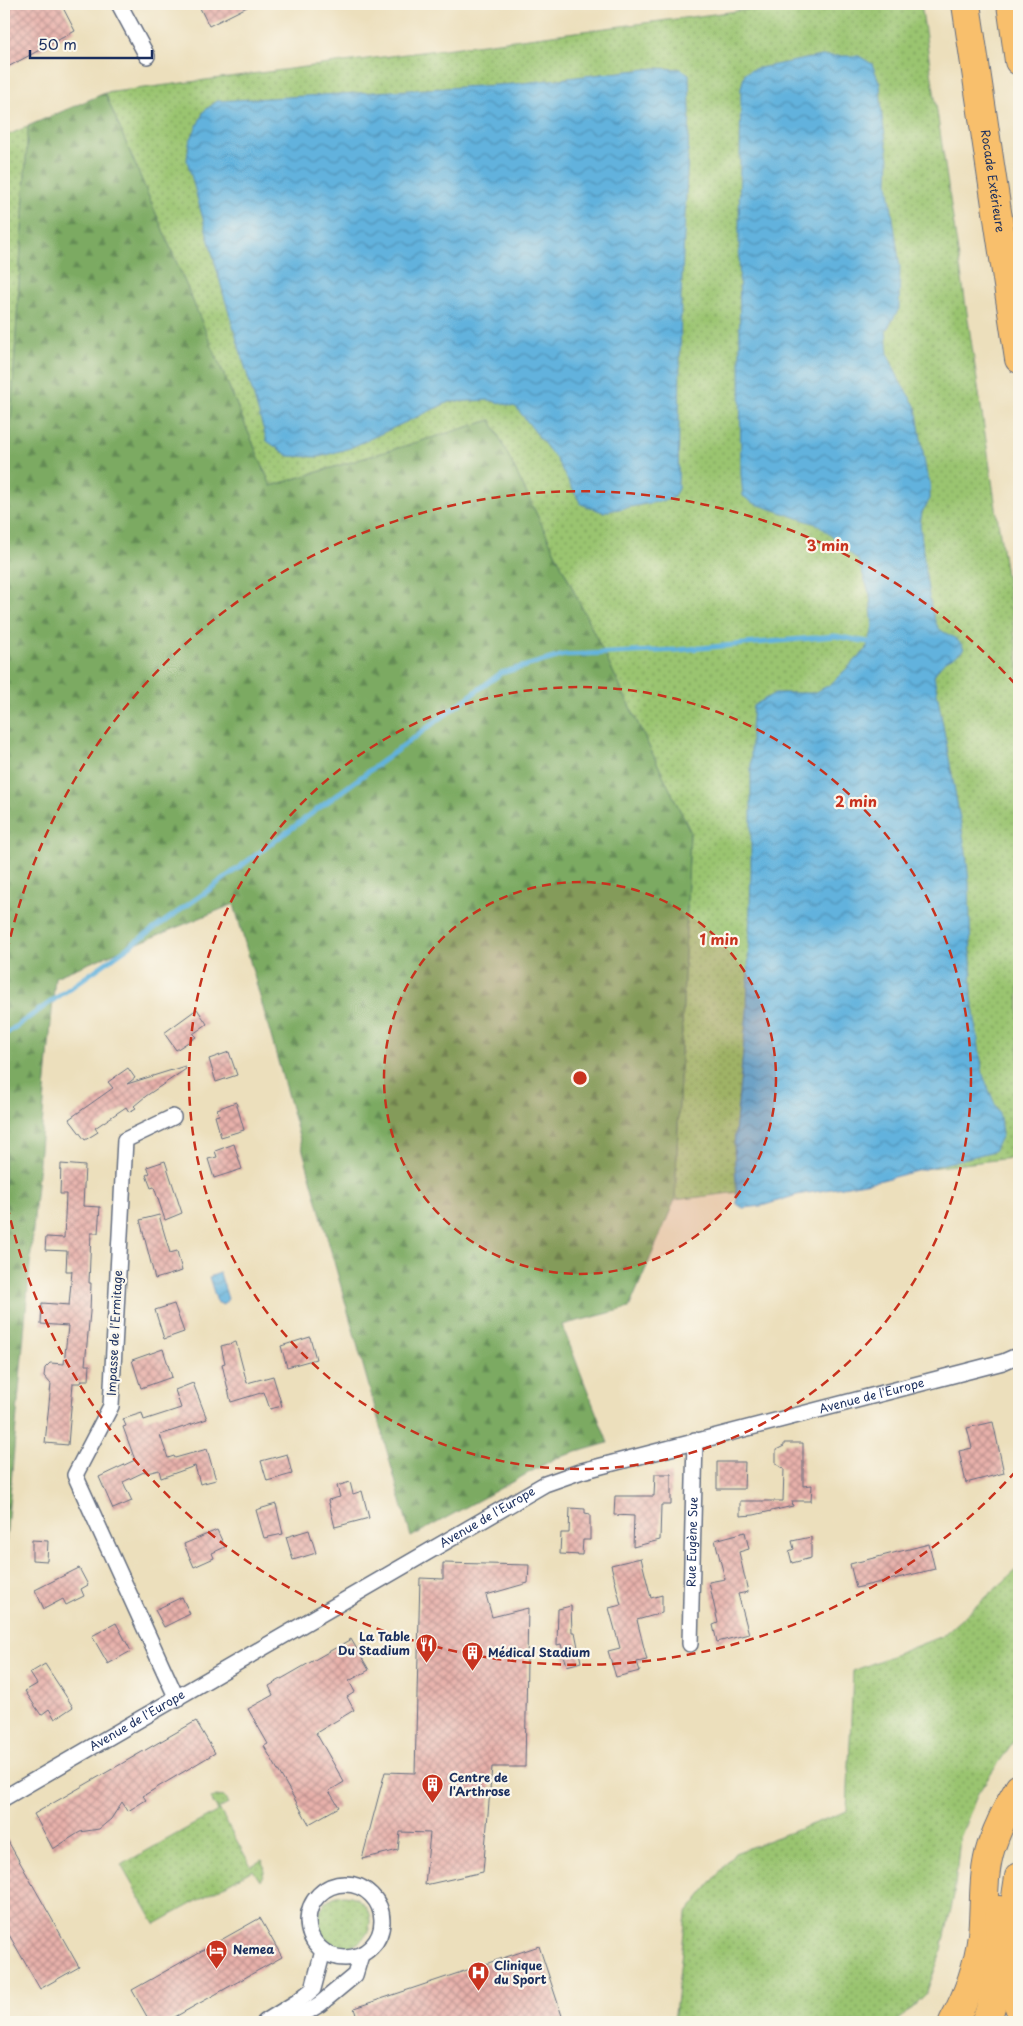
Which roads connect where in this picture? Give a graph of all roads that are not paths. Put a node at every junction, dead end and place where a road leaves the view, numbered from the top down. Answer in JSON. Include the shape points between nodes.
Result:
{"nodes":[{"id":1,"x":119,"y":4,"type":"edge"},
{"id":2,"x":966,"y":4,"type":"edge"},
{"id":3,"x":1011,"y":4,"type":"edge"},
{"id":4,"x":148,"y":56,"type":"dead end"},
{"id":5,"x":1019,"y":61,"type":"edge"},
{"id":6,"x":1019,"y":359,"type":"edge"},
{"id":7,"x":173,"y":1117,"type":"dead end"},
{"id":8,"x":1019,"y":1355,"type":"edge"},
{"id":9,"x":695,"y":1440,"type":"junction"},
{"id":10,"x":690,"y":1644,"type":"dead end"},
{"id":11,"x":177,"y":1699,"type":"junction"},
{"id":12,"x":1019,"y":1788,"type":"edge"},
{"id":13,"x":4,"y":1798,"type":"edge"},
{"id":14,"x":1019,"y":1804,"type":"edge"},
{"id":15,"x":1019,"y":1877,"type":"edge"},
{"id":16,"x":323,"y":1951,"type":"junction"},
{"id":17,"x":361,"y":1955,"type":"junction"},
{"id":18,"x":1019,"y":2007,"type":"edge"},
{"id":19,"x":265,"y":2022,"type":"edge"},
{"id":20,"x":290,"y":2022,"type":"edge"},
{"id":21,"x":953,"y":2022,"type":"edge"},
{"id":22,"x":985,"y":2022,"type":"edge"}],
"edges":[{"from":1,"to":4,"type":"street"},
{"from":2,"to":6,"type":"highway","name":"Rocade Extérieure"},
{"from":3,"to":5,"type":"highway"},
{"from":7,"to":11,"type":"street","name":"Impasse de l'Ermitage","via":[[125,1140],[111,1406],[75,1476]]},
{"from":8,"to":9,"type":"street","name":"Avenue de l'Europe"},
{"from":9,"to":10,"type":"street","name":"Rue Eugène Sue"},
{"from":9,"to":11,"type":"street","name":"Avenue de l'Europe","via":[[546,1484]]},
{"from":11,"to":13,"type":"street","name":"Avenue de l'Europe"},
{"from":12,"to":21,"type":"highway","via":[[991,1848],[978,1959],[972,1984]]},
{"from":14,"to":22,"type":"highway","via":[[1004,1850],[997,1984]]},
{"from":15,"to":18,"type":"highway","via":[[1013,1962]]},
{"from":16,"to":17,"type":"street","via":[[338,1958]]},
{"from":16,"to":17,"type":"street","via":[[310,1936],[307,1918],[310,1905],[329,1887],[353,1885],[363,1888],[373,1897],[382,1916],[379,1936]]},
{"from":16,"to":19,"type":"street","via":[[314,1989]]},
{"from":17,"to":20,"type":"street","via":[[355,1976],[320,2004]]}]}
